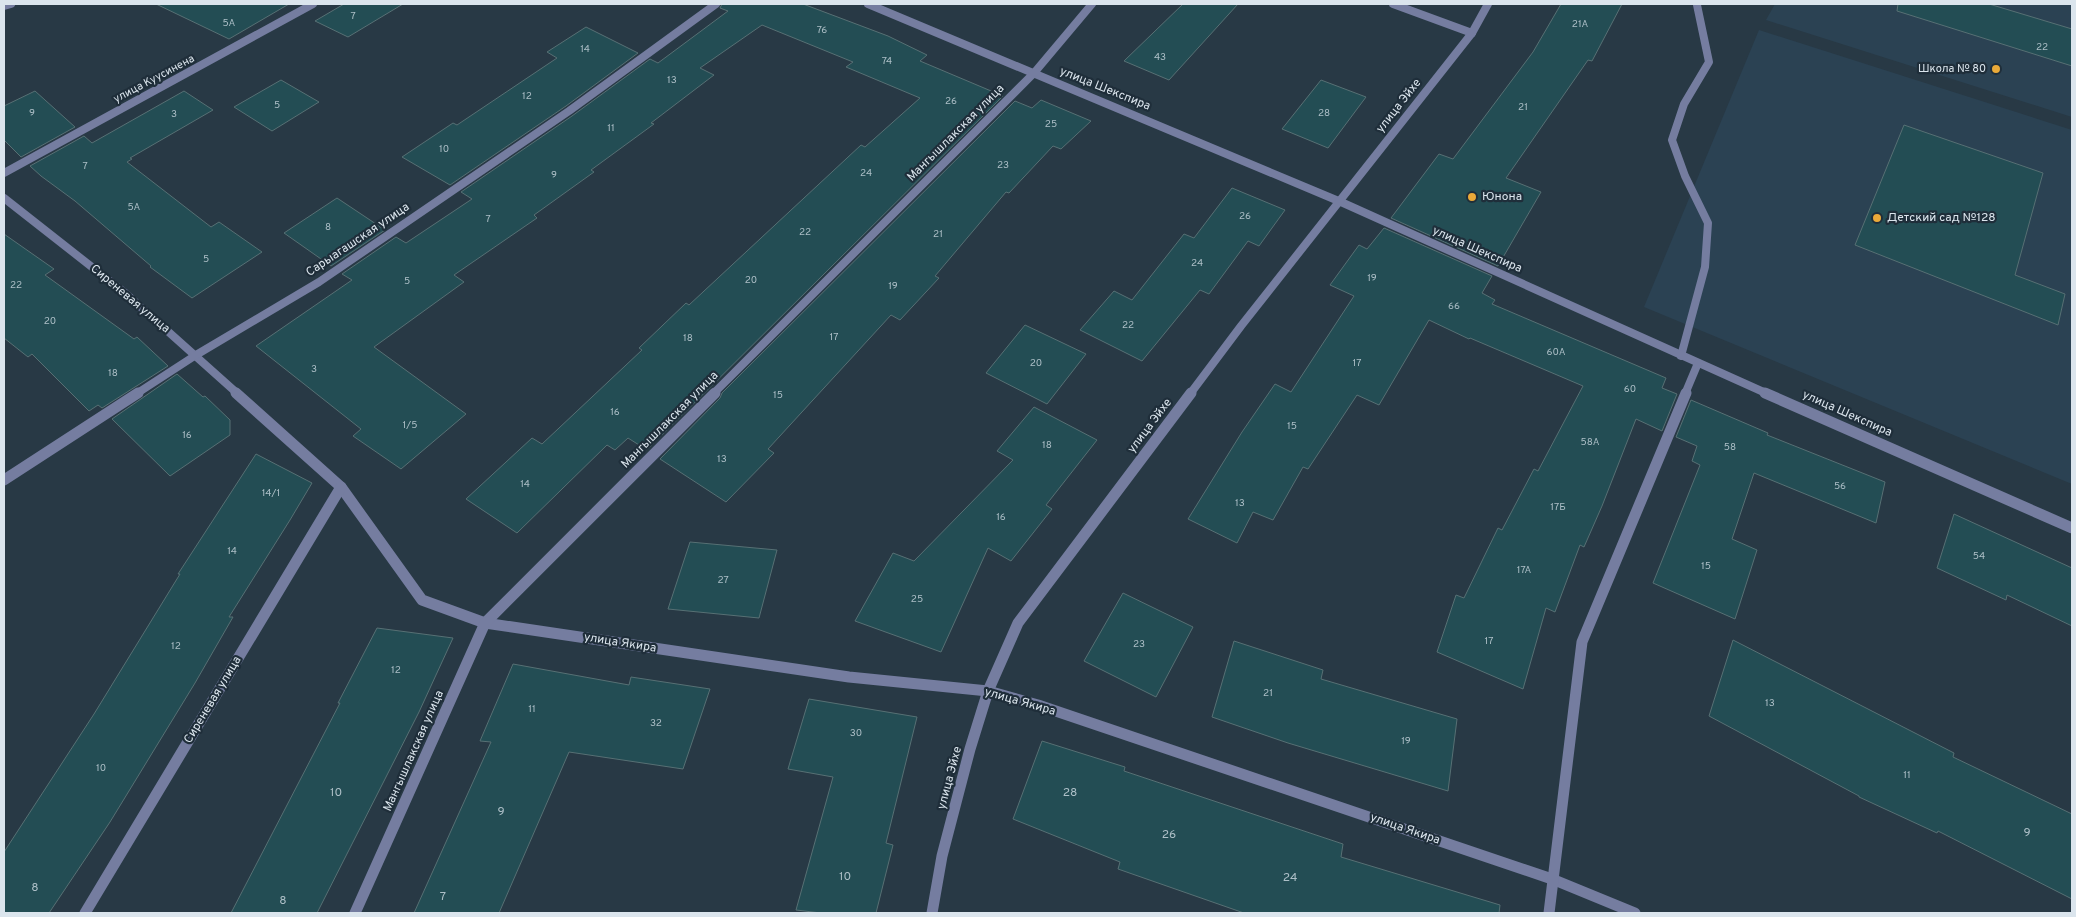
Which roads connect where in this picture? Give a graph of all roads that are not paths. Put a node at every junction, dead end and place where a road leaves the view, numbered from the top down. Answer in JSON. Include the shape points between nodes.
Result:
{"nodes":[{"id":1,"x":11,"y":4,"type":"edge"},
{"id":2,"x":314,"y":4,"type":"edge"},
{"id":3,"x":716,"y":4,"type":"edge"},
{"id":4,"x":868,"y":4,"type":"edge"},
{"id":5,"x":1092,"y":4,"type":"edge"},
{"id":6,"x":1393,"y":4,"type":"edge"},
{"id":7,"x":1488,"y":4,"type":"edge"},
{"id":8,"x":1698,"y":4,"type":"edge"},
{"id":9,"x":4,"y":6,"type":"edge"},
{"id":10,"x":1472,"y":34,"type":"junction"},
{"id":11,"x":1034,"y":73,"type":"junction"},
{"id":12,"x":4,"y":173,"type":"edge"},
{"id":13,"x":4,"y":198,"type":"edge"},
{"id":14,"x":1340,"y":202,"type":"junction"},
{"id":15,"x":196,"y":355,"type":"junction"},
{"id":16,"x":1681,"y":356,"type":"junction"},
{"id":17,"x":1698,"y":363,"type":"junction"},
{"id":18,"x":4,"y":480,"type":"edge"},
{"id":19,"x":340,"y":487,"type":"junction"},
{"id":20,"x":2072,"y":528,"type":"edge"},
{"id":21,"x":468,"y":616,"type":"joint"},
{"id":22,"x":485,"y":623,"type":"junction"},
{"id":23,"x":988,"y":691,"type":"junction"},
{"id":24,"x":1552,"y":879,"type":"junction"},
{"id":25,"x":85,"y":913,"type":"edge"},
{"id":26,"x":355,"y":913,"type":"edge"},
{"id":27,"x":932,"y":913,"type":"edge"},
{"id":28,"x":1549,"y":913,"type":"edge"},
{"id":29,"x":1635,"y":913,"type":"edge"}],
"edges":[{"from":1,"to":9,"type":"street"},
{"from":2,"to":12,"type":"street","name":"улица Куусинена"},
{"from":3,"to":15,"type":"street","name":"Сарыагашская улица","via":[[569,111],[319,282]]},
{"from":4,"to":11,"type":"street","name":"улица Шекспира"},
{"from":5,"to":11,"type":"street","name":"Мангышлакская улица"},
{"from":6,"to":10,"type":"street"},
{"from":7,"to":10,"type":"street","name":"улица Эйхе"},
{"from":8,"to":16,"type":"street","via":[[1709,62],[1684,104],[1672,140],[1708,223],[1705,267]]},
{"from":10,"to":14,"type":"street","name":"улица Эйхе"},
{"from":11,"to":14,"type":"street","name":"улица Шекспира"},
{"from":11,"to":22,"type":"street","name":"Мангышлакская улица"},
{"from":13,"to":15,"type":"street","name":"Сиреневая улица"},
{"from":14,"to":16,"type":"street","name":"улица Шекспира"},
{"from":14,"to":23,"type":"street","name":"улица Эйхе","via":[[1241,326],[1018,623]]},
{"from":15,"to":18,"type":"street","name":"Сарыагашская улица"},
{"from":15,"to":19,"type":"street","name":"Сиреневая улица"},
{"from":16,"to":17,"type":"street","name":"улица Шекспира"},
{"from":17,"to":20,"type":"street","name":"улица Шекспира"},
{"from":17,"to":24,"type":"street","via":[[1582,642]]},
{"from":19,"to":21,"type":"street","name":"Сиреневая улица","via":[[422,600]]},
{"from":19,"to":25,"type":"street","name":"Сиреневая улица"},
{"from":21,"to":22,"type":"street","name":"улица Якира"},
{"from":22,"to":23,"type":"street","name":"улица Якира","via":[[849,677]]},
{"from":22,"to":26,"type":"street","name":"Мангышлакская улица"},
{"from":23,"to":24,"type":"street","name":"улица Якира","via":[[1047,708]]},
{"from":23,"to":27,"type":"street","name":"улица Эйхе","via":[[942,856]]},
{"from":24,"to":28,"type":"street"},
{"from":24,"to":29,"type":"street","name":"улица Якира"}]}
